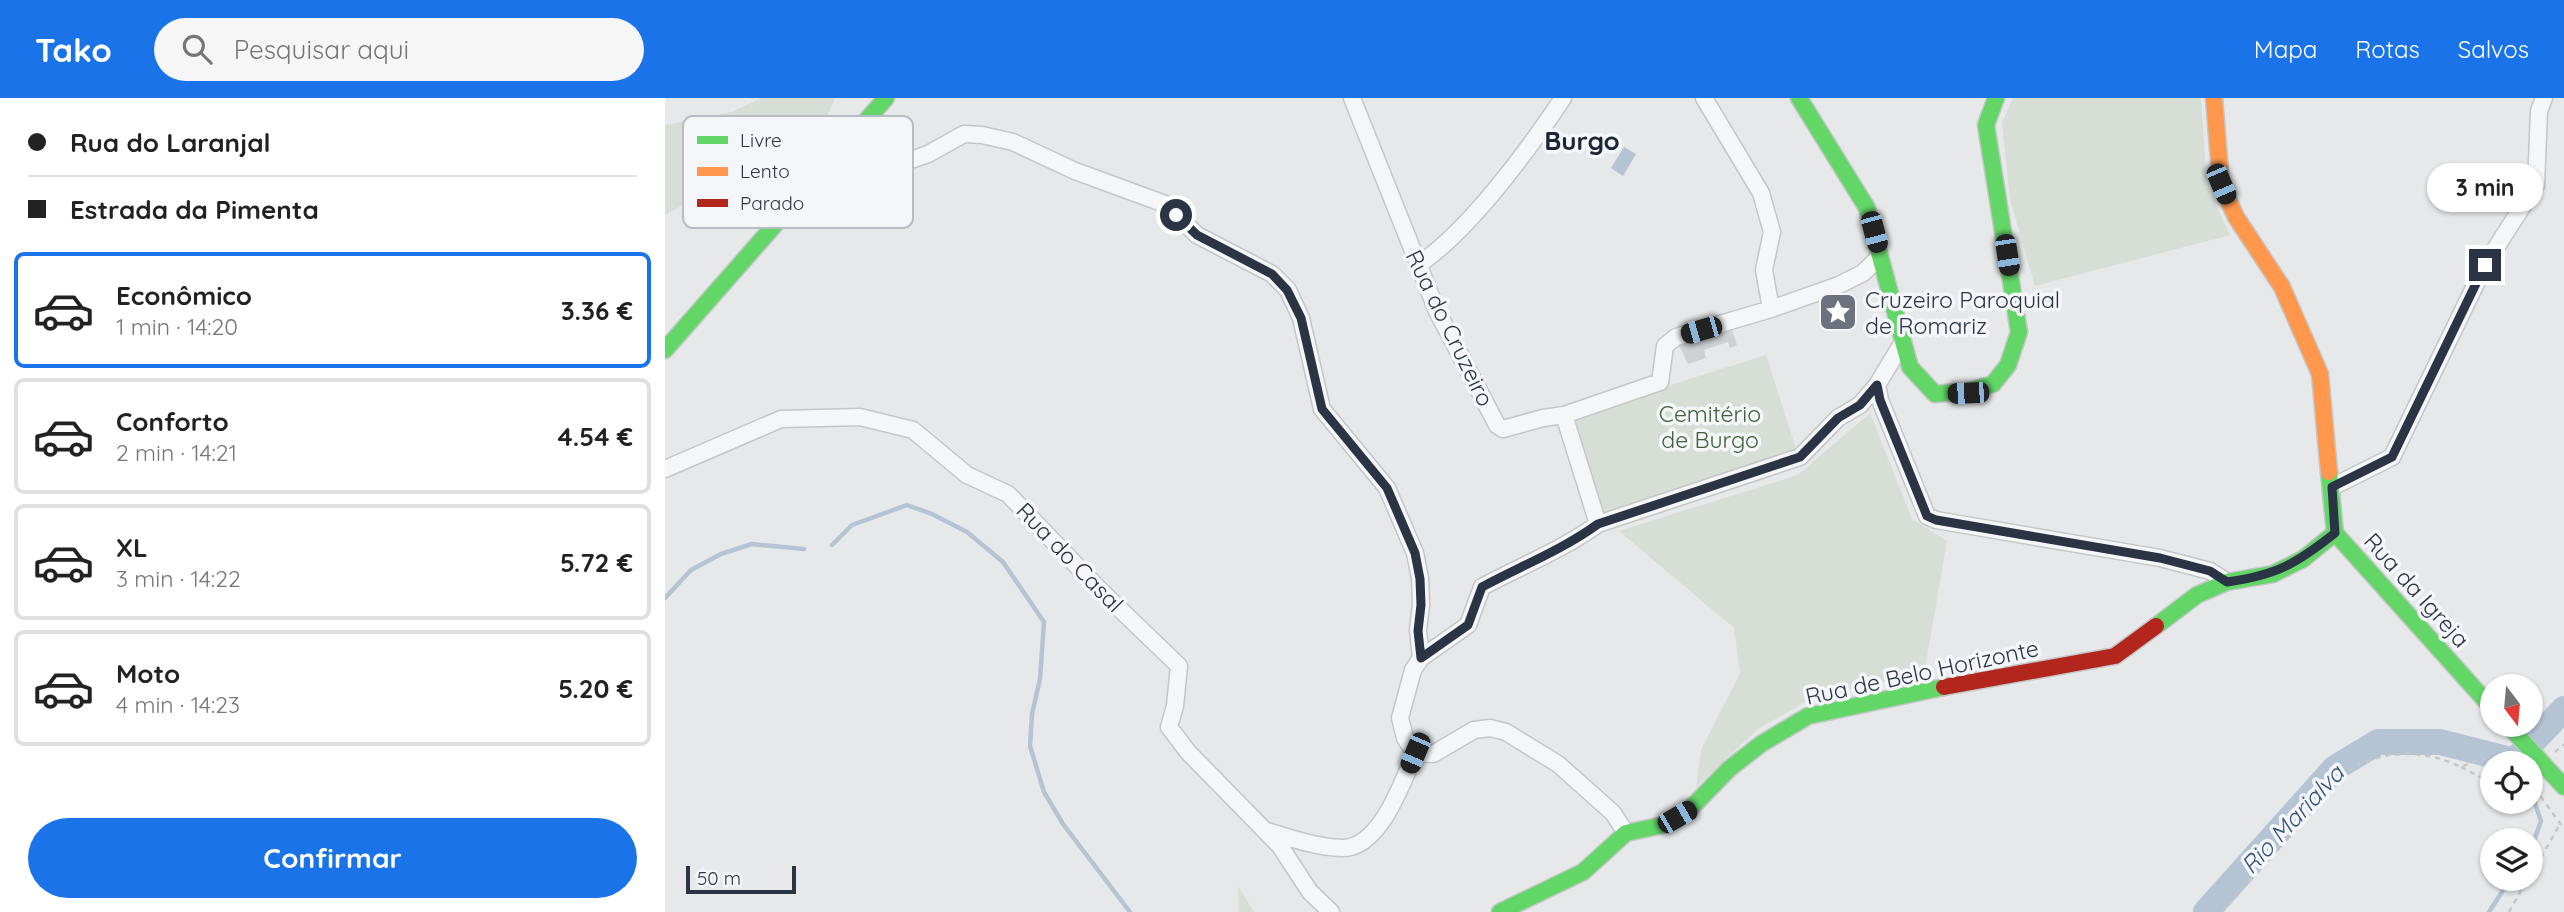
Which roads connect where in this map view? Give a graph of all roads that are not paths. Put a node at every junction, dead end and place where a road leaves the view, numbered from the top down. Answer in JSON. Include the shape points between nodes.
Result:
{"nodes":[{"id":1,"x":885,"y":98,"type":"edge"},
{"id":2,"x":1352,"y":98,"type":"edge"},
{"id":3,"x":1563,"y":98,"type":"edge"},
{"id":4,"x":1705,"y":98,"type":"edge"},
{"id":5,"x":1800,"y":98,"type":"edge"},
{"id":6,"x":1996,"y":98,"type":"edge"},
{"id":7,"x":2214,"y":98,"type":"edge"},
{"id":8,"x":2544,"y":98,"type":"edge"},
{"id":9,"x":870,"y":116,"type":"edge"},
{"id":10,"x":913,"y":159,"type":"edge"},
{"id":11,"x":773,"y":228,"type":"edge"},
{"id":12,"x":1880,"y":256,"type":"junction"},
{"id":13,"x":1418,"y":265,"type":"junction"},
{"id":14,"x":1771,"y":309,"type":"junction"},
{"id":15,"x":1903,"y":342,"type":"junction"},
{"id":16,"x":665,"y":350,"type":"edge"},
{"id":17,"x":1877,"y":385,"type":"junction"},
{"id":18,"x":1564,"y":415,"type":"junction"},
{"id":19,"x":665,"y":469,"type":"edge"},
{"id":20,"x":2332,"y":487,"type":"junction"},
{"id":21,"x":1598,"y":524,"type":"junction"},
{"id":22,"x":2335,"y":533,"type":"junction"},
{"id":23,"x":2227,"y":582,"type":"junction"},
{"id":24,"x":1421,"y":658,"type":"junction"},
{"id":25,"x":2480,"y":695,"type":"edge"},
{"id":26,"x":2517,"y":737,"type":"edge"},
{"id":27,"x":1415,"y":753,"type":"junction"},
{"id":28,"x":2564,"y":787,"type":"edge"},
{"id":29,"x":1265,"y":831,"type":"junction"},
{"id":30,"x":1626,"y":833,"type":"junction"},
{"id":31,"x":1331,"y":912,"type":"edge"},
{"id":32,"x":1500,"y":912,"type":"edge"}],
"edges":[{"from":1,"to":9,"type":"street"},
{"from":2,"to":13,"type":"street","name":"Rua do Cruzeiro"},
{"from":3,"to":13,"type":"street","via":[[1495,189]]},
{"from":4,"to":14,"type":"street","via":[[1761,193],[1772,232],[1764,270]]},
{"from":5,"to":12,"type":"street","via":[[1867,208]]},
{"from":6,"to":15,"type":"street","via":[[1986,125],[2019,332],[2013,358],[1996,384],[1968,393],[1935,394],[1910,367]]},
{"from":7,"to":20,"type":"street","name":"Rua da Igreja","via":[[2221,184],[2236,217],[2282,287],[2321,374]]},
{"from":8,"to":20,"type":"street","via":[[2539,111],[2536,185],[2485,265],[2392,457]]},
{"from":10,"to":24,"type":"street","via":[[964,134],[1013,142],[1165,204],[1197,235],[1272,274],[1287,290],[1301,318],[1322,409],[1387,488],[1415,553],[1420,579]]},
{"from":11,"to":16,"type":"street"},
{"from":12,"to":14,"type":"street","via":[[1851,279]]},
{"from":12,"to":15,"type":"street"},
{"from":13,"to":18,"type":"street","name":"Rua do Cruzeiro","via":[[1497,425],[1503,429]]},
{"from":14,"to":18,"type":"street","via":[[1676,337],[1665,346],[1660,382]]},
{"from":15,"to":17,"type":"street"},
{"from":17,"to":21,"type":"street","via":[[1800,457]]},
{"from":17,"to":23,"type":"street","via":[[1927,516],[2160,558],[2210,571]]},
{"from":18,"to":21,"type":"street"},
{"from":19,"to":29,"type":"street","name":"Rua do Casal","via":[[781,419],[860,417],[913,430],[967,475],[1008,494],[1179,666],[1169,727]]},
{"from":20,"to":22,"type":"street","name":"Rua da Igreja"},
{"from":21,"to":24,"type":"street","via":[[1482,587],[1468,625]]},
{"from":22,"to":23,"type":"street","name":"Rua de Belo Horizonte","via":[[2273,574]]},
{"from":22,"to":25,"type":"street","name":"Rua da Igreja"},
{"from":23,"to":30,"type":"street","name":"Rua de Belo Horizonte","via":[[2197,595],[2115,656],[1808,716],[1729,769],[1690,809],[1663,825]]},
{"from":24,"to":27,"type":"street","via":[[1413,670],[1400,718]]},
{"from":26,"to":28,"type":"street"},
{"from":27,"to":29,"type":"street","via":[[1387,814],[1359,845],[1343,849]]},
{"from":27,"to":30,"type":"street","via":[[1433,754],[1474,730],[1506,732],[1558,765],[1613,813]]},
{"from":29,"to":31,"type":"street","name":"Rua do Casal","via":[[1310,892]]},
{"from":30,"to":32,"type":"street","via":[[1583,872]]}]}
